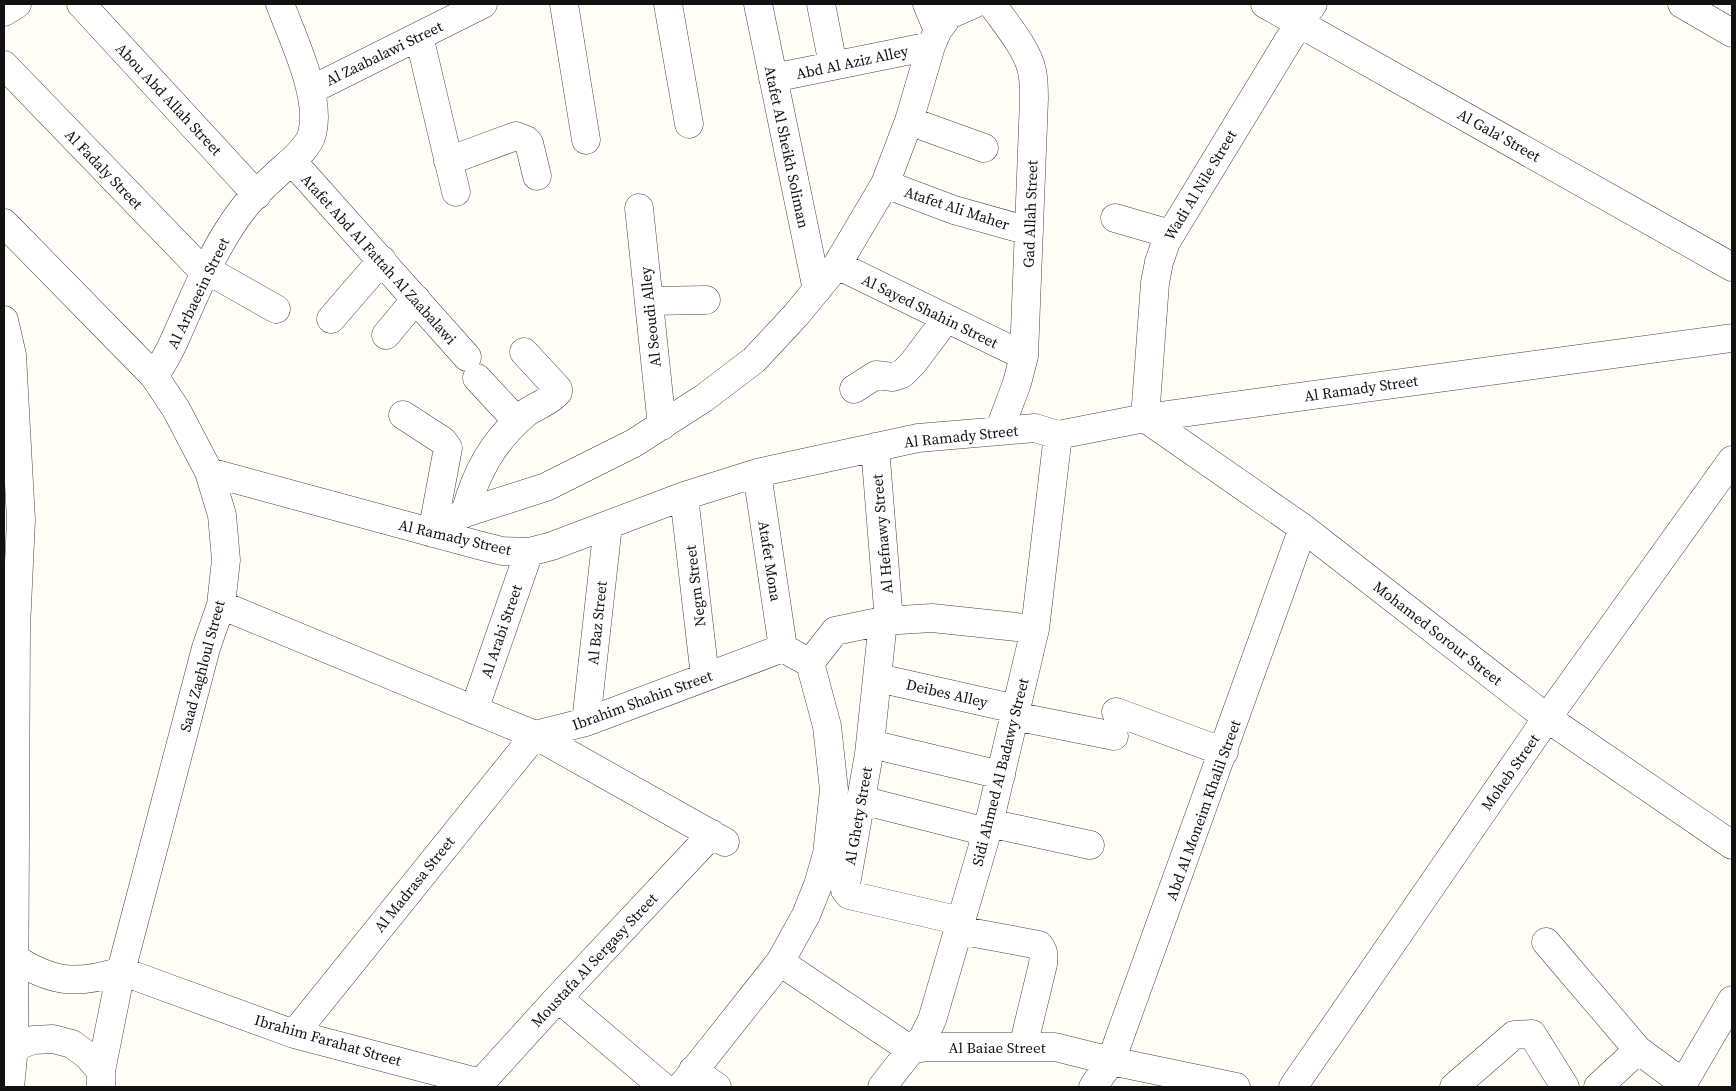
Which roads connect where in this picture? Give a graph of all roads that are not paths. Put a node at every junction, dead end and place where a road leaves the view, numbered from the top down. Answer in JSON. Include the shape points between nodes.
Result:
{"nodes":[{"id":1,"x":17,"y":4,"type":"edge"},
{"id":2,"x":81,"y":4,"type":"edge"},
{"id":3,"x":280,"y":4,"type":"edge"},
{"id":4,"x":484,"y":4,"type":"edge"},
{"id":5,"x":564,"y":4,"type":"edge"},
{"id":6,"x":668,"y":4,"type":"edge"},
{"id":7,"x":758,"y":4,"type":"edge"},
{"id":8,"x":821,"y":4,"type":"edge"},
{"id":9,"x":927,"y":4,"type":"edge"},
{"id":10,"x":974,"y":4,"type":"edge"},
{"id":11,"x":992,"y":4,"type":"edge"},
{"id":12,"x":1265,"y":4,"type":"edge"},
{"id":13,"x":1682,"y":4,"type":"edge"},
{"id":14,"x":4,"y":12,"type":"edge"},
{"id":15,"x":1306,"y":13,"type":"edge"},
{"id":16,"x":1732,"y":33,"type":"edge"},
{"id":17,"x":419,"y":36,"type":"junction"},
{"id":18,"x":935,"y":38,"type":"junction"},
{"id":19,"x":4,"y":64,"type":"edge"},
{"id":20,"x":833,"y":65,"type":"junction"},
{"id":21,"x":768,"y":86,"type":"junction"},
{"id":22,"x":311,"y":90,"type":"junction"},
{"id":23,"x":909,"y":121,"type":"junction"},
{"id":24,"x":689,"y":124,"type":"dead end"},
{"id":25,"x":586,"y":140,"type":"dead end"},
{"id":26,"x":984,"y":148,"type":"dead end"},
{"id":27,"x":448,"y":160,"type":"junction"},
{"id":28,"x":292,"y":161,"type":"junction"},
{"id":29,"x":537,"y":176,"type":"dead end"},
{"id":30,"x":885,"y":184,"type":"junction"},
{"id":31,"x":456,"y":192,"type":"dead end"},
{"id":32,"x":257,"y":195,"type":"junction"},
{"id":33,"x":639,"y":208,"type":"dead end"},
{"id":34,"x":1114,"y":218,"type":"dead end"},
{"id":35,"x":4,"y":223,"type":"edge"},
{"id":36,"x":1029,"y":231,"type":"junction"},
{"id":37,"x":1170,"y":234,"type":"junction"},
{"id":38,"x":382,"y":260,"type":"junction"},
{"id":39,"x":837,"y":265,"type":"junction"},
{"id":40,"x":1732,"y":267,"type":"edge"},
{"id":41,"x":206,"y":271,"type":"junction"},
{"id":42,"x":817,"y":290,"type":"junction"},
{"id":43,"x":416,"y":299,"type":"junction"},
{"id":44,"x":706,"y":300,"type":"dead end"},
{"id":45,"x":649,"y":301,"type":"junction"},
{"id":46,"x":276,"y":309,"type":"dead end"},
{"id":47,"x":332,"y":319,"type":"dead end"},
{"id":48,"x":946,"y":319,"type":"junction"},
{"id":49,"x":4,"y":320,"type":"edge"},
{"id":50,"x":386,"y":335,"type":"dead end"},
{"id":51,"x":1732,"y":338,"type":"edge"},
{"id":52,"x":524,"y":352,"type":"dead end"},
{"id":53,"x":1024,"y":356,"type":"junction"},
{"id":54,"x":154,"y":376,"type":"junction"},
{"id":55,"x":854,"y":389,"type":"dead end"},
{"id":56,"x":403,"y":415,"type":"dead end"},
{"id":57,"x":1145,"y":418,"type":"junction"},
{"id":58,"x":517,"y":421,"type":"junction"},
{"id":59,"x":662,"y":426,"type":"junction"},
{"id":60,"x":999,"y":431,"type":"junction"},
{"id":61,"x":1058,"y":436,"type":"junction"},
{"id":62,"x":875,"y":447,"type":"junction"},
{"id":63,"x":1732,"y":460,"type":"edge"},
{"id":64,"x":209,"y":472,"type":"junction"},
{"id":65,"x":757,"y":473,"type":"junction"},
{"id":66,"x":684,"y":496,"type":"junction"},
{"id":67,"x":465,"y":513,"type":"junction"},
{"id":68,"x":12,"y":515,"type":"edge"},
{"id":69,"x":608,"y":525,"type":"junction"},
{"id":70,"x":1303,"y":528,"type":"junction"},
{"id":71,"x":432,"y":533,"type":"junction"},
{"id":72,"x":529,"y":552,"type":"junction"},
{"id":73,"x":221,"y":605,"type":"junction"},
{"id":74,"x":886,"y":621,"type":"junction"},
{"id":75,"x":1035,"y":629,"type":"junction"},
{"id":76,"x":783,"y":648,"type":"junction"},
{"id":77,"x":810,"y":663,"type":"junction"},
{"id":78,"x":10,"y":664,"type":"edge"},
{"id":79,"x":705,"y":677,"type":"junction"},
{"id":80,"x":878,"y":678,"type":"junction"},
{"id":81,"x":474,"y":710,"type":"junction"},
{"id":82,"x":1015,"y":713,"type":"junction"},
{"id":83,"x":1547,"y":718,"type":"junction"},
{"id":84,"x":586,"y":722,"type":"junction"},
{"id":85,"x":535,"y":735,"type":"junction"},
{"id":86,"x":870,"y":744,"type":"junction"},
{"id":87,"x":1224,"y":752,"type":"junction"},
{"id":88,"x":1000,"y":775,"type":"junction"},
{"id":89,"x":861,"y":800,"type":"junction"},
{"id":90,"x":9,"y":802,"type":"edge"},
{"id":91,"x":988,"y":828,"type":"junction"},
{"id":92,"x":1090,"y":845,"type":"dead end"},
{"id":93,"x":1732,"y":845,"type":"edge"},
{"id":94,"x":959,"y":926,"type":"junction"},
{"id":95,"x":1546,"y":942,"type":"dead end"},
{"id":96,"x":780,"y":962,"type":"junction"},
{"id":97,"x":11,"y":971,"type":"edge"},
{"id":98,"x":121,"y":971,"type":"junction"},
{"id":99,"x":558,"y":998,"type":"junction"},
{"id":100,"x":1732,"y":1000,"type":"edge"},
{"id":101,"x":294,"y":1034,"type":"junction"},
{"id":102,"x":14,"y":1047,"type":"junction"},
{"id":103,"x":1023,"y":1047,"type":"junction"},
{"id":104,"x":911,"y":1050,"type":"junction"},
{"id":105,"x":1638,"y":1050,"type":"junction"},
{"id":106,"x":1112,"y":1061,"type":"junction"},
{"id":107,"x":101,"y":1079,"type":"edge"},
{"id":108,"x":687,"y":1079,"type":"edge"},
{"id":109,"x":479,"y":1085,"type":"edge"},
{"id":110,"x":1682,"y":1085,"type":"edge"},
{"id":111,"x":10,"y":1087,"type":"edge"},
{"id":112,"x":663,"y":1087,"type":"edge"},
{"id":113,"x":717,"y":1087,"type":"edge"},
{"id":114,"x":882,"y":1087,"type":"edge"},
{"id":115,"x":1093,"y":1087,"type":"edge"},
{"id":116,"x":1236,"y":1087,"type":"edge"},
{"id":117,"x":1293,"y":1087,"type":"edge"},
{"id":118,"x":1454,"y":1087,"type":"edge"},
{"id":119,"x":1565,"y":1087,"type":"edge"},
{"id":120,"x":1598,"y":1087,"type":"edge"}],
"edges":[{"from":1,"to":14,"type":"street"},
{"from":2,"to":32,"type":"street","name":"Abou Abd Allah Street"},
{"from":3,"to":22,"type":"street","name":"Al Arbaeein Street"},
{"from":4,"to":17,"type":"street","name":"Al Zaabalawi Street"},
{"from":5,"to":25,"type":"street"},
{"from":6,"to":24,"type":"street"},
{"from":7,"to":21,"type":"street","name":"Atafet Al Sheikh Soliman"},
{"from":8,"to":20,"type":"street"},
{"from":9,"to":18,"type":"street"},
{"from":10,"to":18,"type":"street","via":[[950,15]]},
{"from":11,"to":36,"type":"street","name":"Gad Allah Street","via":[[1015,37],[1032,71],[1034,99]]},
{"from":12,"to":15,"type":"street","name":"Al Gala' Street"},
{"from":13,"to":16,"type":"street"},
{"from":15,"to":37,"type":"street","name":"Wadi Al Nile Street"},
{"from":15,"to":40,"type":"street","name":"Al Gala' Street"},
{"from":17,"to":22,"type":"street","name":"Al Zaabalawi Street"},
{"from":17,"to":27,"type":"street"},
{"from":18,"to":20,"type":"street","name":"Abd Al Aziz Alley"},
{"from":18,"to":23,"type":"street"},
{"from":19,"to":41,"type":"street","name":"Al Fadaly Street"},
{"from":20,"to":21,"type":"street","name":"Abd Al Aziz Alley"},
{"from":21,"to":42,"type":"street","name":"Atafet Al Sheikh Soliman"},
{"from":22,"to":28,"type":"street","name":"Al Arbaeein Street","via":[[312,136]]},
{"from":23,"to":26,"type":"street"},
{"from":23,"to":30,"type":"street"},
{"from":27,"to":29,"type":"street","via":[[516,136],[529,143]]},
{"from":27,"to":31,"type":"street"},
{"from":28,"to":32,"type":"street","name":"Al Arbaeein Street"},
{"from":28,"to":38,"type":"street","name":"Atafet Abd Al Fattah Al Zaabalawi"},
{"from":30,"to":36,"type":"street","name":"Atafet Ali Maher","via":[[954,210]]},
{"from":30,"to":39,"type":"street"},
{"from":32,"to":41,"type":"street","name":"Al Arbaeein Street","via":[[239,216]]},
{"from":33,"to":45,"type":"street","name":"Al Seoudi Alley"},
{"from":34,"to":37,"type":"street"},
{"from":35,"to":54,"type":"street","name":"Saad Zaghloul Street"},
{"from":36,"to":53,"type":"street","name":"Gad Allah Street"},
{"from":37,"to":57,"type":"street","name":"Wadi Al Nile Street","via":[[1155,284]]},
{"from":38,"to":43,"type":"street","name":"Atafet Abd Al Fattah Al Zaabalawi"},
{"from":38,"to":47,"type":"street"},
{"from":39,"to":42,"type":"street"},
{"from":39,"to":48,"type":"street","name":"Al Sayed Shahin Street"},
{"from":41,"to":46,"type":"street","name":"Al Fadaly Street"},
{"from":41,"to":54,"type":"street","name":"Al Arbaeein Street","via":[[166,360]]},
{"from":42,"to":59,"type":"street","via":[[754,360]]},
{"from":43,"to":50,"type":"street"},
{"from":43,"to":58,"type":"street","name":"Atafet Abd Al Fattah Al Zaabalawi"},
{"from":44,"to":45,"type":"street"},
{"from":45,"to":59,"type":"street","name":"Al Seoudi Alley"},
{"from":48,"to":53,"type":"street","name":"Al Sayed Shahin Street"},
{"from":48,"to":55,"type":"street","via":[[902,374],[893,377],[876,375]]},
{"from":49,"to":68,"type":"street","via":[[12,355]]},
{"from":51,"to":57,"type":"street","name":"Al Ramady Street"},
{"from":52,"to":58,"type":"street","via":[[558,390]]},
{"from":53,"to":60,"type":"street","name":"Gad Allah Street"},
{"from":54,"to":64,"type":"street","name":"Saad Zaghloul Street"},
{"from":56,"to":71,"type":"street","via":[[443,441],[448,448]]},
{"from":57,"to":61,"type":"street","name":"Al Ramady Street"},
{"from":57,"to":70,"type":"street","name":"Mohamed Sorour Street"},
{"from":58,"to":67,"type":"street","via":[[482,464]]},
{"from":59,"to":67,"type":"street","via":[[634,444],[546,487]]},
{"from":60,"to":61,"type":"street","name":"Al Ramady Street","via":[[1035,428]]},
{"from":60,"to":62,"type":"street","name":"Al Ramady Street","via":[[918,438]]},
{"from":61,"to":75,"type":"street","name":"Sidi Ahmed Al Badawy Street"},
{"from":62,"to":65,"type":"street","name":"Al Ramady Street"},
{"from":62,"to":74,"type":"street","name":"Al Hefnawy Street"},
{"from":63,"to":83,"type":"street","name":"Moheb Street"},
{"from":64,"to":71,"type":"street","name":"Al Ramady Street"},
{"from":64,"to":73,"type":"street","name":"Saad Zaghloul Street","via":[[222,515],[226,560]]},
{"from":65,"to":66,"type":"street","name":"Al Ramady Street"},
{"from":65,"to":76,"type":"street","name":"Atafet Mona"},
{"from":66,"to":69,"type":"street","name":"Al Ramady Street"},
{"from":66,"to":79,"type":"street","name":"Negm Street"},
{"from":67,"to":71,"type":"street"},
{"from":68,"to":78,"type":"street"},
{"from":69,"to":72,"type":"street","name":"Al Ramady Street"},
{"from":69,"to":84,"type":"street","name":"Al Baz Street"},
{"from":70,"to":83,"type":"street","name":"Mohamed Sorour Street"},
{"from":70,"to":87,"type":"street","name":"Abd Al Moneim Khalil Street"},
{"from":71,"to":72,"type":"street","name":"Al Ramady Street","via":[[502,551]]},
{"from":72,"to":81,"type":"street","name":"Al Arabi Street"},
{"from":73,"to":81,"type":"street"},
{"from":73,"to":98,"type":"street","name":"Saad Zaghloul Street","via":[[206,648]]},
{"from":74,"to":75,"type":"street","via":[[932,618]]},
{"from":74,"to":77,"type":"street","via":[[835,630]]},
{"from":74,"to":80,"type":"street","name":"Al Ghety Street"},
{"from":75,"to":82,"type":"street","name":"Sidi Ahmed Al Badawy Street"},
{"from":76,"to":77,"type":"street"},
{"from":76,"to":79,"type":"street","name":"Ibrahim Shahin Street"},
{"from":77,"to":96,"type":"street","via":[[827,726],[834,790],[827,854],[818,885],[806,915]]},
{"from":78,"to":90,"type":"street"},
{"from":79,"to":84,"type":"street","name":"Ibrahim Shahin Street"},
{"from":80,"to":82,"type":"street","name":"Deibes Alley"},
{"from":80,"to":86,"type":"street","name":"Al Ghety Street"},
{"from":81,"to":85,"type":"street"},
{"from":82,"to":87,"type":"street","name":"Deibes Alley","via":[[1115,724]]},
{"from":82,"to":88,"type":"street","name":"Sidi Ahmed Al Badawy Street"},
{"from":83,"to":93,"type":"street","name":"Mohamed Sorour Street"},
{"from":83,"to":117,"type":"street","name":"Moheb Street"},
{"from":84,"to":85,"type":"street","name":"Ibrahim Shahin Street"},
{"from":85,"to":99,"type":"street","name":"Moustafa Al Sergasy Street","via":[[718,838]]},
{"from":85,"to":101,"type":"street","name":"Al Madrasa Street"},
{"from":86,"to":88,"type":"street"},
{"from":86,"to":89,"type":"street","name":"Al Ghety Street"},
{"from":87,"to":106,"type":"street","name":"Abd Al Moneim Khalil Street"},
{"from":88,"to":91,"type":"street","name":"Sidi Ahmed Al Badawy Street"},
{"from":89,"to":91,"type":"street"},
{"from":89,"to":94,"type":"street","name":"Al Ghety Street","via":[[845,888],[847,894]]},
{"from":90,"to":97,"type":"street"},
{"from":91,"to":92,"type":"street"},
{"from":91,"to":94,"type":"street","name":"Sidi Ahmed Al Badawy Street"},
{"from":94,"to":103,"type":"street","via":[[1039,945],[1042,949],[1044,959]]},
{"from":94,"to":104,"type":"street","name":"Sidi Ahmed Al Badawy Street","via":[[932,1020],[923,1038]]},
{"from":95,"to":105,"type":"street"},
{"from":96,"to":104,"type":"street"},
{"from":96,"to":108,"type":"street"},
{"from":97,"to":98,"type":"street","via":[[33,970],[54,978],[77,980]]},
{"from":97,"to":102,"type":"street"},
{"from":98,"to":101,"type":"street","name":"Ibrahim Farahat Street"},
{"from":98,"to":107,"type":"street","name":"Saad Zaghloul Street"},
{"from":99,"to":109,"type":"street","name":"Moustafa Al Sergasy Street"},
{"from":99,"to":112,"type":"street"},
{"from":100,"to":110,"type":"street"},
{"from":101,"to":109,"type":"street","name":"Ibrahim Farahat Street"},
{"from":102,"to":107,"type":"street","via":[[32,1040],[52,1039],[72,1044],[88,1056]]},
{"from":102,"to":111,"type":"street"},
{"from":103,"to":104,"type":"street","name":"Al Baiae Street","via":[[925,1047]]},
{"from":103,"to":106,"type":"street","name":"Al Baiae Street","via":[[1055,1048]]},
{"from":104,"to":114,"type":"street","name":"Sidi Ahmed Al Badawy Street"},
{"from":105,"to":110,"type":"street"},
{"from":105,"to":120,"type":"street"},
{"from":106,"to":115,"type":"street","name":"Abd Al Moneim Khalil Street"},
{"from":106,"to":116,"type":"street","name":"Al Baiae Street"},
{"from":108,"to":113,"type":"street"},
{"from":118,"to":119,"type":"street","via":[[1514,1035],[1525,1033],[1532,1034]]}]}
